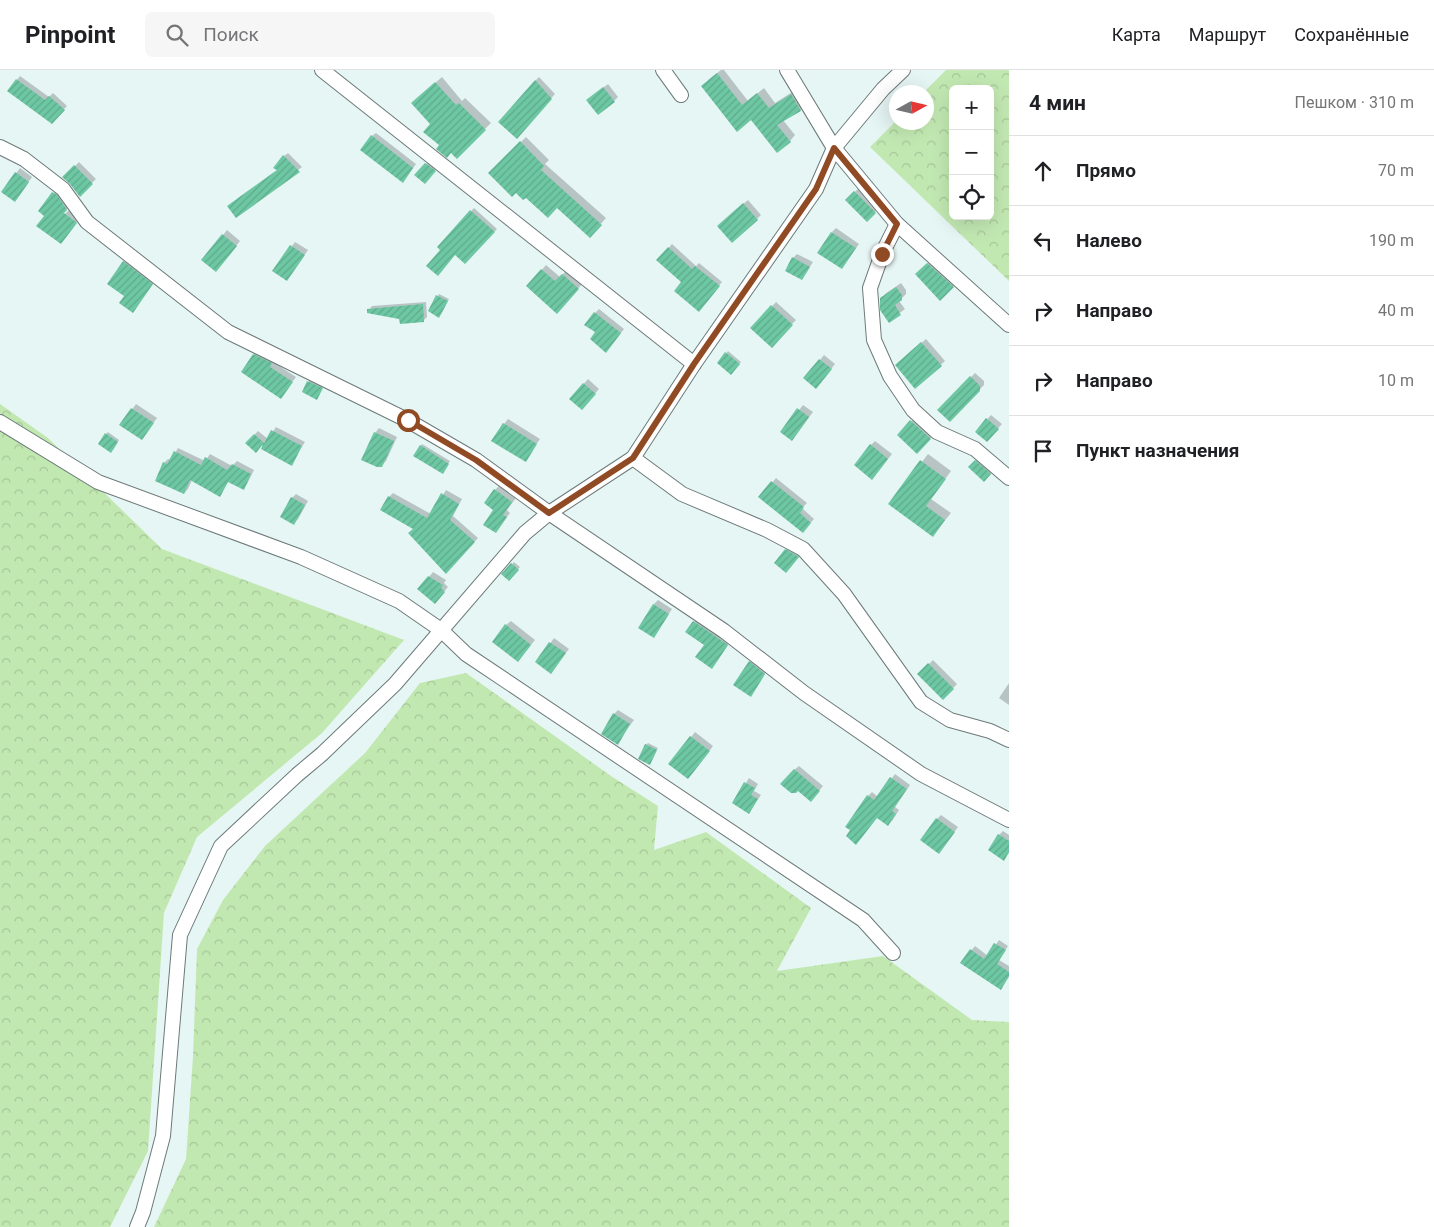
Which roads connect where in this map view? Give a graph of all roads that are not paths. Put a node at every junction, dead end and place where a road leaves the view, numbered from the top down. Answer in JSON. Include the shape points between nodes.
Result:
{"nodes":[{"id":1,"x":322,"y":70,"type":"edge"},
{"id":2,"x":663,"y":70,"type":"edge"},
{"id":3,"x":787,"y":70,"type":"edge"},
{"id":4,"x":903,"y":70,"type":"edge"},
{"id":5,"x":681,"y":95,"type":"dead end"},
{"id":6,"x":0,"y":147,"type":"edge"},
{"id":7,"x":834,"y":148,"type":"junction"},
{"id":8,"x":897,"y":224,"type":"junction"},
{"id":9,"x":1009,"y":325,"type":"edge"},
{"id":10,"x":694,"y":364,"type":"junction"},
{"id":11,"x":0,"y":422,"type":"edge"},
{"id":12,"x":633,"y":458,"type":"junction"},
{"id":13,"x":1009,"y":478,"type":"edge"},
{"id":14,"x":549,"y":513,"type":"junction"},
{"id":15,"x":441,"y":630,"type":"junction"},
{"id":16,"x":1009,"y":740,"type":"edge"},
{"id":17,"x":1009,"y":820,"type":"edge"},
{"id":18,"x":892,"y":953,"type":"dead end"},
{"id":19,"x":137,"y":1227,"type":"edge"}],
"edges":[{"from":1,"to":10,"type":"street"},
{"from":2,"to":5,"type":"street"},
{"from":3,"to":7,"type":"street"},
{"from":4,"to":7,"type":"street"},
{"from":6,"to":14,"type":"street","via":[[24,159],[63,189],[87,222],[228,332],[408,420],[476,460]]},
{"from":7,"to":8,"type":"street"},
{"from":7,"to":10,"type":"street","via":[[816,189]]},
{"from":8,"to":9,"type":"street"},
{"from":8,"to":13,"type":"street","via":[[870,288],[874,340],[890,376],[913,410],[937,432],[975,449]]},
{"from":10,"to":12,"type":"street"},
{"from":11,"to":15,"type":"street","via":[[98,482],[301,557],[399,601]]},
{"from":12,"to":14,"type":"street"},
{"from":12,"to":16,"type":"street","via":[[682,494],[803,549],[844,594],[921,702],[950,720]]},
{"from":14,"to":15,"type":"street","via":[[525,533]]},
{"from":14,"to":17,"type":"street","via":[[724,631],[804,693],[920,774]]},
{"from":15,"to":18,"type":"street","via":[[466,654],[864,920]]},
{"from":15,"to":19,"type":"street","via":[[395,684],[222,846],[180,935],[163,1136],[144,1212]]}]}
